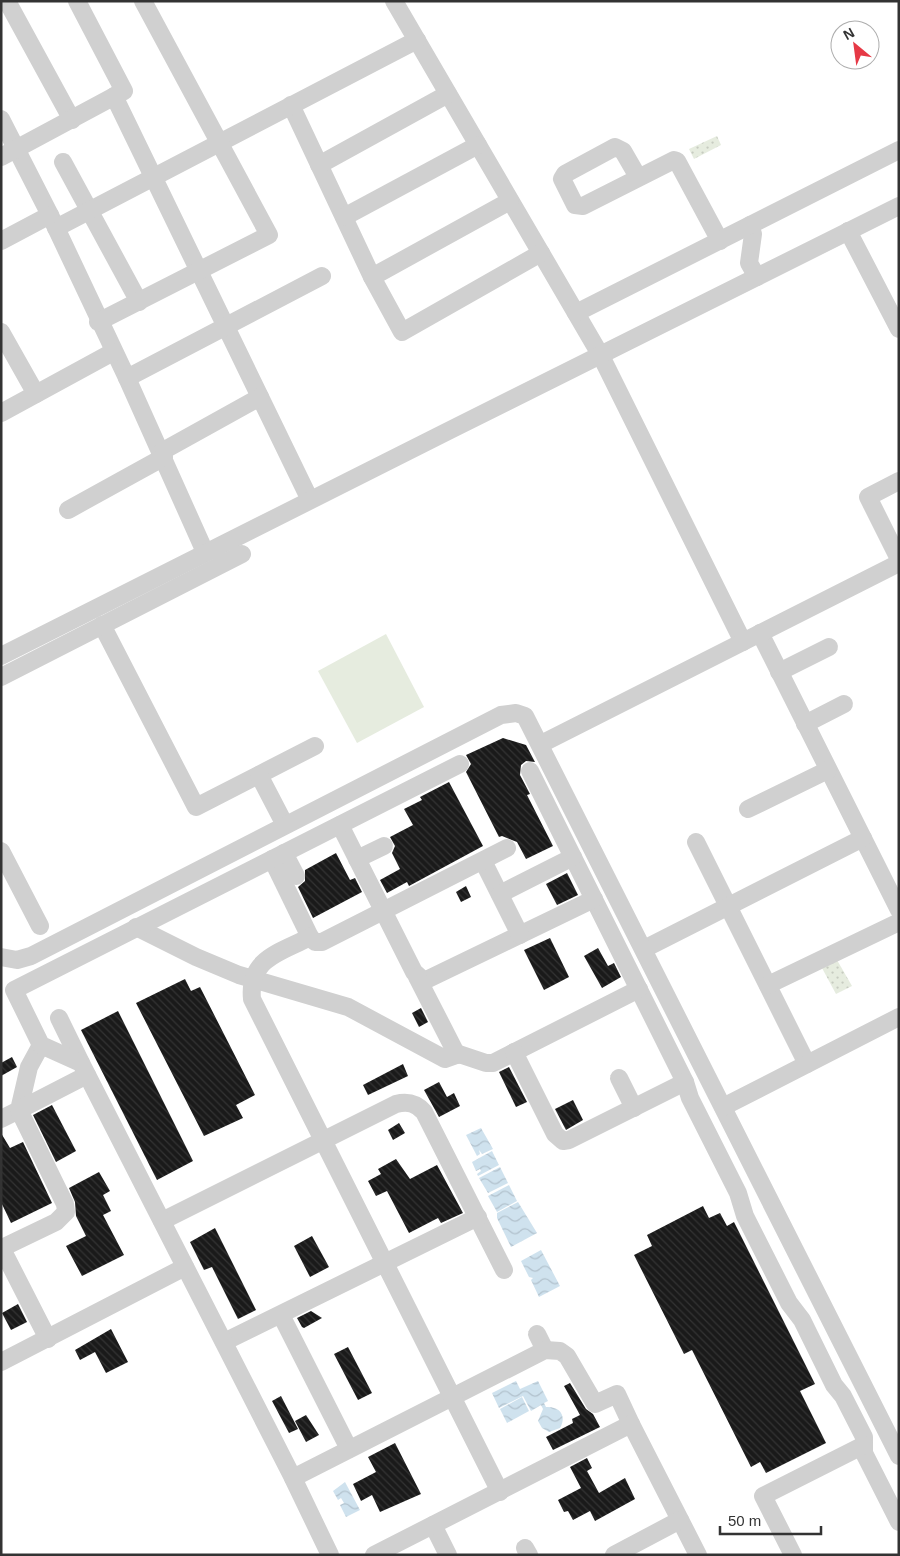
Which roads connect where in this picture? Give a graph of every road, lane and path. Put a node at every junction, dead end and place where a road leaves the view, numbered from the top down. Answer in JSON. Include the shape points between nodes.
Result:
{"nodes":[{"id":1,"x":8,"y":1,"type":"edge"},
{"id":2,"x":77,"y":1,"type":"edge"},
{"id":3,"x":143,"y":1,"type":"edge"},
{"id":4,"x":394,"y":1,"type":"edge"},
{"id":5,"x":417,"y":40,"type":"junction"},
{"id":6,"x":448,"y":94,"type":"junction"},
{"id":7,"x":114,"y":96,"type":"junction"},
{"id":8,"x":291,"y":105,"type":"junction"},
{"id":9,"x":1,"y":119,"type":"edge"},
{"id":10,"x":72,"y":120,"type":"junction"},
{"id":11,"x":218,"y":143,"type":"junction"},
{"id":12,"x":478,"y":145,"type":"junction"},
{"id":13,"x":18,"y":148,"type":"junction"},
{"id":14,"x":899,"y":150,"type":"edge"},
{"id":15,"x":1,"y":157,"type":"edge"},
{"id":16,"x":63,"y":162,"type":"dead end"},
{"id":17,"x":319,"y":165,"type":"junction"},
{"id":18,"x":154,"y":177,"type":"junction"},
{"id":19,"x":638,"y":178,"type":"dead end"},
{"id":20,"x":510,"y":201,"type":"junction"},
{"id":21,"x":898,"y":209,"type":"edge"},
{"id":22,"x":90,"y":210,"type":"junction"},
{"id":23,"x":344,"y":217,"type":"junction"},
{"id":24,"x":53,"y":222,"type":"junction"},
{"id":25,"x":750,"y":225,"type":"junction"},
{"id":26,"x":848,"y":231,"type":"junction"},
{"id":27,"x":720,"y":240,"type":"junction"},
{"id":28,"x":1,"y":241,"type":"edge"},
{"id":29,"x":541,"y":253,"type":"junction"},
{"id":30,"x":199,"y":270,"type":"junction"},
{"id":31,"x":322,"y":276,"type":"dead end"},
{"id":32,"x":372,"y":277,"type":"junction"},
{"id":33,"x":757,"y":277,"type":"junction"},
{"id":34,"x":139,"y":302,"type":"junction"},
{"id":35,"x":576,"y":313,"type":"junction"},
{"id":36,"x":98,"y":322,"type":"junction"},
{"id":37,"x":226,"y":326,"type":"junction"},
{"id":38,"x":899,"y":329,"type":"edge"},
{"id":39,"x":1,"y":332,"type":"edge"},
{"id":40,"x":113,"y":352,"type":"junction"},
{"id":41,"x":601,"y":356,"type":"junction"},
{"id":42,"x":127,"y":378,"type":"junction"},
{"id":43,"x":36,"y":394,"type":"junction"},
{"id":44,"x":260,"y":397,"type":"junction"},
{"id":45,"x":1,"y":413,"type":"edge"},
{"id":46,"x":163,"y":455,"type":"junction"},
{"id":47,"x":899,"y":481,"type":"edge"},
{"id":48,"x":309,"y":498,"type":"junction"},
{"id":49,"x":68,"y":510,"type":"dead end"},
{"id":50,"x":205,"y":552,"type":"junction"},
{"id":51,"x":242,"y":554,"type":"dead end"},
{"id":52,"x":899,"y":561,"type":"edge"},
{"id":53,"x":102,"y":625,"type":"junction"},
{"id":54,"x":760,"y":633,"type":"junction"},
{"id":55,"x":743,"y":642,"type":"junction"},
{"id":56,"x":829,"y":647,"type":"dead end"},
{"id":57,"x":1,"y":656,"type":"edge"},
{"id":58,"x":779,"y":672,"type":"junction"},
{"id":59,"x":1,"y":677,"type":"edge"},
{"id":60,"x":844,"y":704,"type":"dead end"},
{"id":61,"x":805,"y":724,"type":"junction"},
{"id":62,"x":541,"y":744,"type":"junction"},
{"id":63,"x":315,"y":746,"type":"dead end"},
{"id":64,"x":460,"y":764,"type":"dead end"},
{"id":65,"x":828,"y":770,"type":"junction"},
{"id":66,"x":530,"y":772,"type":"dead end"},
{"id":67,"x":259,"y":775,"type":"junction"},
{"id":68,"x":748,"y":809,"type":"dead end"},
{"id":69,"x":285,"y":825,"type":"junction"},
{"id":70,"x":340,"y":825,"type":"junction"},
{"id":71,"x":863,"y":838,"type":"junction"},
{"id":72,"x":696,"y":842,"type":"dead end"},
{"id":73,"x":384,"y":846,"type":"dead end"},
{"id":74,"x":507,"y":848,"type":"dead end"},
{"id":75,"x":1,"y":851,"type":"edge"},
{"id":76,"x":278,"y":856,"type":"junction"},
{"id":77,"x":573,"y":857,"type":"junction"},
{"id":78,"x":357,"y":860,"type":"junction"},
{"id":79,"x":483,"y":861,"type":"junction"},
{"id":80,"x":296,"y":876,"type":"dead end"},
{"id":81,"x":500,"y":894,"type":"junction"},
{"id":82,"x":594,"y":899,"type":"junction"},
{"id":83,"x":728,"y":906,"type":"junction"},
{"id":84,"x":899,"y":910,"type":"edge"},
{"id":85,"x":382,"y":911,"type":"junction"},
{"id":86,"x":899,"y":922,"type":"edge"},
{"id":87,"x":40,"y":926,"type":"dead end"},
{"id":88,"x":136,"y":927,"type":"junction"},
{"id":89,"x":520,"y":935,"type":"junction"},
{"id":90,"x":310,"y":938,"type":"junction"},
{"id":91,"x":644,"y":949,"type":"junction"},
{"id":92,"x":1,"y":958,"type":"edge"},
{"id":93,"x":417,"y":977,"type":"junction"},
{"id":94,"x":253,"y":980,"type":"junction"},
{"id":95,"x":768,"y":985,"type":"junction"},
{"id":96,"x":639,"y":989,"type":"junction"},
{"id":97,"x":899,"y":1017,"type":"edge"},
{"id":98,"x":59,"y":1018,"type":"dead end"},
{"id":99,"x":41,"y":1045,"type":"junction"},
{"id":100,"x":514,"y":1052,"type":"junction"},
{"id":101,"x":457,"y":1055,"type":"junction"},
{"id":102,"x":807,"y":1064,"type":"junction"},
{"id":103,"x":84,"y":1069,"type":"junction"},
{"id":104,"x":619,"y":1078,"type":"dead end"},
{"id":105,"x":685,"y":1082,"type":"junction"},
{"id":106,"x":723,"y":1107,"type":"junction"},
{"id":107,"x":634,"y":1108,"type":"junction"},
{"id":108,"x":19,"y":1110,"type":"junction"},
{"id":109,"x":1,"y":1119,"type":"edge"},
{"id":110,"x":325,"y":1142,"type":"junction"},
{"id":111,"x":478,"y":1217,"type":"junction"},
{"id":112,"x":162,"y":1221,"type":"junction"},
{"id":113,"x":2,"y":1248,"type":"edge"},
{"id":114,"x":384,"y":1264,"type":"junction"},
{"id":115,"x":185,"y":1267,"type":"junction"},
{"id":116,"x":504,"y":1270,"type":"dead end"},
{"id":117,"x":280,"y":1314,"type":"junction"},
{"id":118,"x":536,"y":1334,"type":"dead end"},
{"id":119,"x":48,"y":1339,"type":"junction"},
{"id":120,"x":224,"y":1342,"type":"junction"},
{"id":121,"x":545,"y":1350,"type":"junction"},
{"id":122,"x":1,"y":1362,"type":"edge"},
{"id":123,"x":454,"y":1397,"type":"junction"},
{"id":124,"x":631,"y":1424,"type":"junction"},
{"id":125,"x":864,"y":1445,"type":"junction"},
{"id":126,"x":349,"y":1449,"type":"junction"},
{"id":127,"x":899,"y":1456,"type":"edge"},
{"id":128,"x":293,"y":1478,"type":"junction"},
{"id":129,"x":500,"y":1492,"type":"junction"},
{"id":130,"x":680,"y":1520,"type":"junction"},
{"id":131,"x":899,"y":1522,"type":"edge"},
{"id":132,"x":433,"y":1525,"type":"junction"},
{"id":133,"x":617,"y":1554,"type":"edge"},
{"id":134,"x":330,"y":1555,"type":"edge"},
{"id":135,"x":374,"y":1555,"type":"edge"},
{"id":136,"x":448,"y":1555,"type":"edge"},
{"id":137,"x":698,"y":1555,"type":"edge"},
{"id":138,"x":793,"y":1555,"type":"edge"}],
"edges":[{"from":1,"to":10,"type":"street"},
{"from":2,"to":7,"type":"street","via":[[124,90]]},
{"from":3,"to":11,"type":"street"},
{"from":4,"to":5,"type":"street"},
{"from":5,"to":6,"type":"street"},
{"from":5,"to":8,"type":"street"},
{"from":6,"to":12,"type":"street"},
{"from":6,"to":17,"type":"street"},
{"from":7,"to":10,"type":"street"},
{"from":7,"to":18,"type":"street"},
{"from":8,"to":11,"type":"street"},
{"from":8,"to":17,"type":"street"},
{"from":9,"to":13,"type":"street"},
{"from":10,"to":13,"type":"street"},
{"from":11,"to":18,"type":"street"},
{"from":11,"to":30,"type":"street","via":[[269,235]]},
{"from":12,"to":20,"type":"street"},
{"from":12,"to":23,"type":"street"},
{"from":13,"to":15,"type":"street"},
{"from":13,"to":24,"type":"street"},
{"from":14,"to":25,"type":"street"},
{"from":16,"to":22,"type":"street"},
{"from":17,"to":23,"type":"street"},
{"from":18,"to":22,"type":"street"},
{"from":18,"to":30,"type":"street"},
{"from":19,"to":27,"type":"street","via":[[677,161]]},
{"from":20,"to":29,"type":"street"},
{"from":20,"to":32,"type":"street"},
{"from":21,"to":26,"type":"street"},
{"from":22,"to":24,"type":"street"},
{"from":22,"to":34,"type":"street"},
{"from":23,"to":32,"type":"street"},
{"from":24,"to":28,"type":"street"},
{"from":24,"to":36,"type":"street"},
{"from":25,"to":27,"type":"street"},
{"from":25,"to":33,"type":"street","via":[[753,234],[749,264]]},
{"from":26,"to":33,"type":"street"},
{"from":26,"to":38,"type":"street"},
{"from":27,"to":35,"type":"street"},
{"from":29,"to":32,"type":"street","via":[[402,332]]},
{"from":29,"to":35,"type":"street"},
{"from":30,"to":34,"type":"street"},
{"from":30,"to":37,"type":"street"},
{"from":31,"to":37,"type":"street"},
{"from":33,"to":41,"type":"street"},
{"from":34,"to":36,"type":"street"},
{"from":35,"to":41,"type":"street"},
{"from":36,"to":40,"type":"street"},
{"from":37,"to":42,"type":"street"},
{"from":37,"to":44,"type":"street"},
{"from":39,"to":43,"type":"street"},
{"from":40,"to":42,"type":"street"},
{"from":40,"to":43,"type":"street"},
{"from":41,"to":48,"type":"street"},
{"from":41,"to":55,"type":"street"},
{"from":42,"to":46,"type":"street"},
{"from":43,"to":45,"type":"street"},
{"from":44,"to":46,"type":"street"},
{"from":44,"to":48,"type":"street"},
{"from":46,"to":49,"type":"street"},
{"from":46,"to":50,"type":"street"},
{"from":47,"to":52,"type":"street","via":[[868,496]]},
{"from":48,"to":50,"type":"street"},
{"from":50,"to":57,"type":"street"},
{"from":51,"to":53,"type":"street"},
{"from":52,"to":54,"type":"street"},
{"from":53,"to":59,"type":"street"},
{"from":53,"to":67,"type":"street","via":[[196,807]]},
{"from":54,"to":55,"type":"street"},
{"from":54,"to":58,"type":"street"},
{"from":55,"to":62,"type":"street"},
{"from":56,"to":58,"type":"street"},
{"from":58,"to":61,"type":"street"},
{"from":60,"to":61,"type":"street"},
{"from":61,"to":65,"type":"street"},
{"from":62,"to":69,"type":"street","via":[[525,716],[516,713],[501,715]]},
{"from":62,"to":91,"type":"street"},
{"from":63,"to":67,"type":"street"},
{"from":64,"to":70,"type":"street"},
{"from":65,"to":68,"type":"street"},
{"from":65,"to":71,"type":"street"},
{"from":66,"to":77,"type":"street"},
{"from":67,"to":69,"type":"street"},
{"from":69,"to":92,"type":"street","via":[[31,956],[17,960]]},
{"from":70,"to":76,"type":"street"},
{"from":70,"to":78,"type":"street"},
{"from":71,"to":83,"type":"street"},
{"from":71,"to":84,"type":"street"},
{"from":72,"to":83,"type":"street"},
{"from":73,"to":78,"type":"street"},
{"from":74,"to":79,"type":"street"},
{"from":75,"to":87,"type":"street"},
{"from":76,"to":80,"type":"street"},
{"from":76,"to":88,"type":"street"},
{"from":76,"to":90,"type":"street"},
{"from":77,"to":81,"type":"street"},
{"from":77,"to":82,"type":"street"},
{"from":78,"to":85,"type":"street"},
{"from":79,"to":81,"type":"street"},
{"from":79,"to":85,"type":"street"},
{"from":81,"to":89,"type":"street"},
{"from":82,"to":89,"type":"street"},
{"from":82,"to":96,"type":"street"},
{"from":83,"to":91,"type":"street"},
{"from":83,"to":95,"type":"street"},
{"from":85,"to":90,"type":"street","via":[[322,942]]},
{"from":85,"to":93,"type":"street"},
{"from":86,"to":95,"type":"street"},
{"from":88,"to":94,"type":"street","via":[[196,957]]},
{"from":88,"to":99,"type":"street","via":[[14,990]]},
{"from":89,"to":93,"type":"street","via":[[431,979],[424,981]]},
{"from":90,"to":94,"type":"street","via":[[262,962]]},
{"from":91,"to":106,"type":"street"},
{"from":93,"to":101,"type":"street"},
{"from":94,"to":101,"type":"street","via":[[348,1007],[444,1059]]},
{"from":94,"to":110,"type":"street","via":[[252,999]]},
{"from":95,"to":102,"type":"street"},
{"from":96,"to":100,"type":"street"},
{"from":96,"to":105,"type":"street"},
{"from":97,"to":102,"type":"street"},
{"from":98,"to":103,"type":"street"},
{"from":99,"to":103,"type":"street"},
{"from":99,"to":108,"type":"street","via":[[29,1067]]},
{"from":100,"to":101,"type":"street","via":[[486,1063],[467,1055]]},
{"from":100,"to":107,"type":"street","via":[[555,1134],[563,1141]]},
{"from":102,"to":106,"type":"street"},
{"from":103,"to":108,"type":"street"},
{"from":103,"to":112,"type":"street"},
{"from":104,"to":107,"type":"street"},
{"from":105,"to":107,"type":"street"},
{"from":105,"to":125,"type":"street","via":[[738,1193],[745,1216],[789,1303],[802,1320],[864,1437]]},
{"from":106,"to":127,"type":"street"},
{"from":108,"to":109,"type":"street"},
{"from":108,"to":113,"type":"street","via":[[66,1212],[56,1222]]},
{"from":110,"to":111,"type":"street","via":[[396,1104],[404,1102],[418,1106]]},
{"from":110,"to":112,"type":"street"},
{"from":110,"to":114,"type":"street"},
{"from":111,"to":114,"type":"street"},
{"from":111,"to":116,"type":"street"},
{"from":112,"to":115,"type":"street"},
{"from":113,"to":119,"type":"street"},
{"from":114,"to":117,"type":"street"},
{"from":114,"to":123,"type":"street"},
{"from":115,"to":119,"type":"street"},
{"from":115,"to":120,"type":"street"},
{"from":117,"to":120,"type":"street"},
{"from":117,"to":126,"type":"street"},
{"from":118,"to":121,"type":"street"},
{"from":119,"to":122,"type":"street"},
{"from":120,"to":128,"type":"street"},
{"from":121,"to":123,"type":"street"},
{"from":121,"to":124,"type":"street","via":[[560,1351],[567,1356],[595,1404],[617,1394]]},
{"from":123,"to":126,"type":"street"},
{"from":123,"to":129,"type":"street"},
{"from":124,"to":129,"type":"street"},
{"from":124,"to":130,"type":"street"},
{"from":125,"to":131,"type":"street","via":[[864,1453]]},
{"from":125,"to":138,"type":"street","via":[[763,1496]]},
{"from":126,"to":128,"type":"street"},
{"from":128,"to":134,"type":"street"},
{"from":129,"to":132,"type":"street"},
{"from":130,"to":133,"type":"street"},
{"from":130,"to":137,"type":"street"},
{"from":132,"to":135,"type":"street"},
{"from":132,"to":136,"type":"street"}]}
